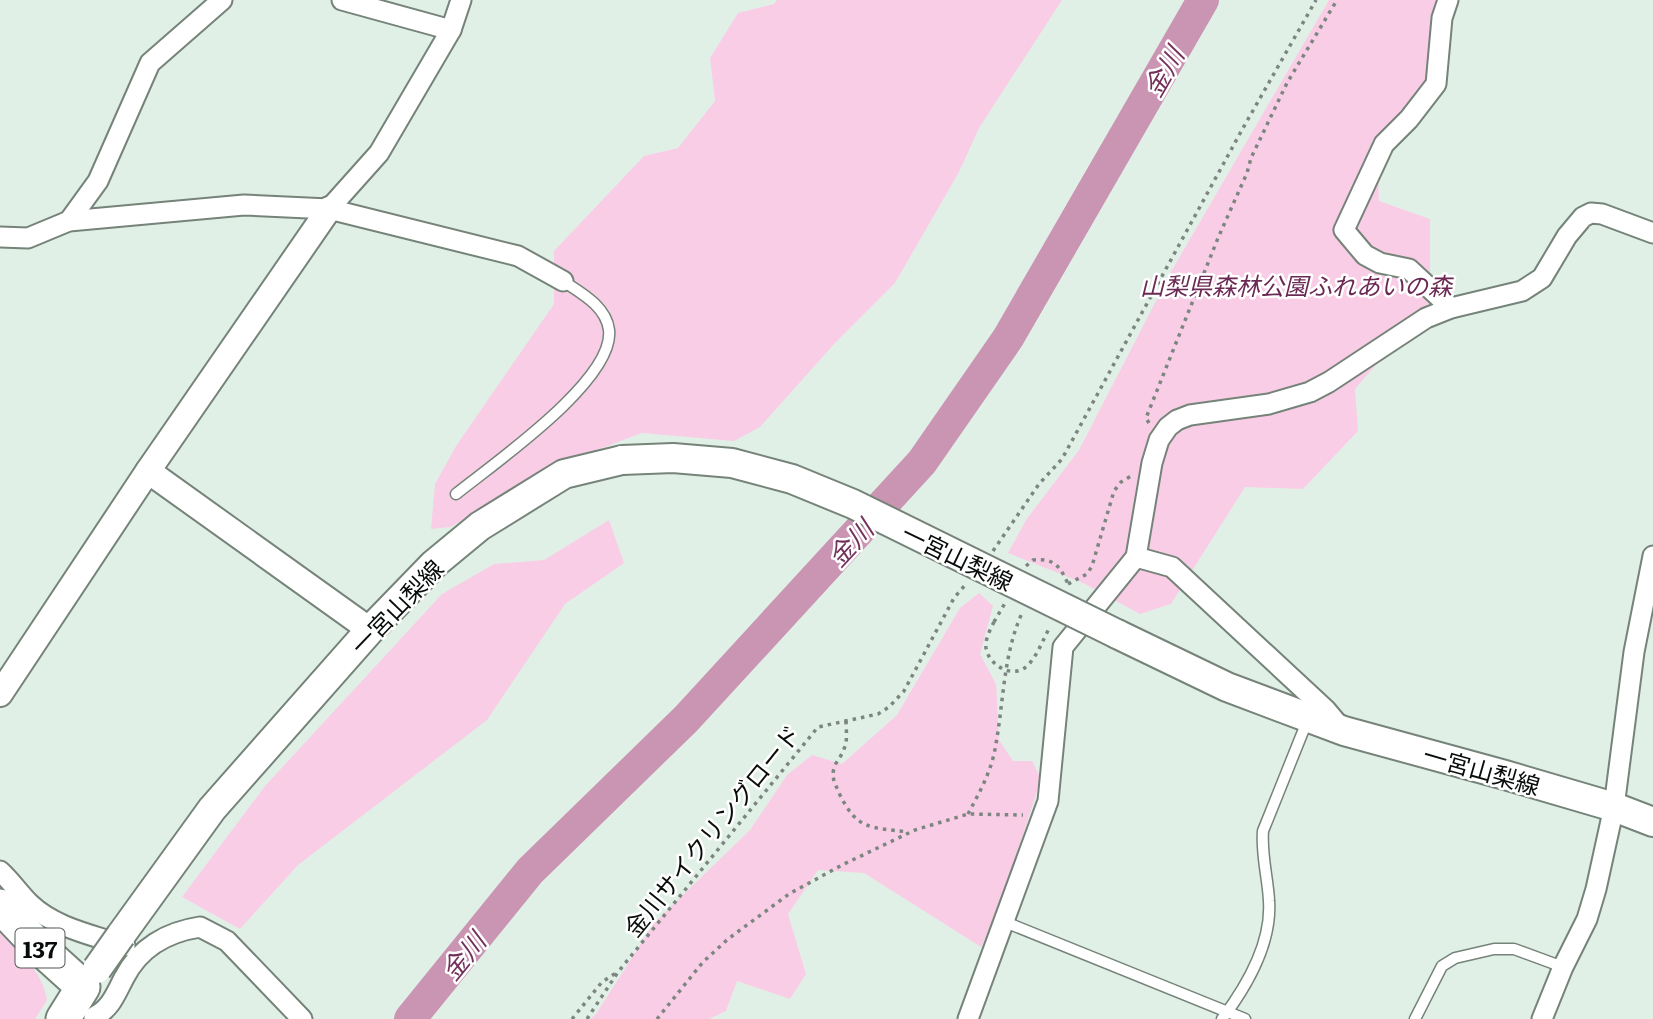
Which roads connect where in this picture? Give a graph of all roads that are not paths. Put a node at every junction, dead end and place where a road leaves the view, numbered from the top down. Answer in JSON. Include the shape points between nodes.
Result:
{"nodes":[{"id":1,"x":222,"y":0,"type":"edge"},
{"id":2,"x":342,"y":0,"type":"edge"},
{"id":3,"x":461,"y":0,"type":"edge"},
{"id":4,"x":1448,"y":0,"type":"edge"},
{"id":5,"x":451,"y":30,"type":"junction"},
{"id":6,"x":329,"y":209,"type":"junction"},
{"id":7,"x":69,"y":221,"type":"junction"},
{"id":8,"x":1653,"y":233,"type":"edge"},
{"id":9,"x":0,"y":237,"type":"edge"},
{"id":10,"x":563,"y":281,"type":"joint"},
{"id":11,"x":1451,"y":308,"type":"junction"},
{"id":12,"x":148,"y":471,"type":"junction"},
{"id":13,"x":456,"y":494,"type":"dead end"},
{"id":14,"x":1653,"y":556,"type":"edge"},
{"id":15,"x":1136,"y":557,"type":"junction"},
{"id":16,"x":370,"y":630,"type":"junction"},
{"id":17,"x":0,"y":694,"type":"edge"},
{"id":18,"x":1309,"y":718,"type":"junction"},
{"id":19,"x":1344,"y":731,"type":"junction"},
{"id":20,"x":1614,"y":807,"type":"junction"},
{"id":21,"x":1653,"y":822,"type":"edge"},
{"id":22,"x":0,"y":871,"type":"edge"},
{"id":23,"x":0,"y":906,"type":"edge"},
{"id":24,"x":1005,"y":922,"type":"junction"},
{"id":25,"x":141,"y":954,"type":"junction"},
{"id":26,"x":1563,"y":967,"type":"junction"},
{"id":27,"x":84,"y":998,"type":"edge"},
{"id":28,"x":1224,"y":1016,"type":"edge"},
{"id":29,"x":302,"y":1019,"type":"edge"},
{"id":30,"x":968,"y":1019,"type":"edge"},
{"id":31,"x":1245,"y":1019,"type":"edge"},
{"id":32,"x":1415,"y":1019,"type":"edge"},
{"id":33,"x":1542,"y":1019,"type":"edge"}],
"edges":[{"from":1,"to":7,"type":"street","via":[[150,63],[98,181]]},
{"from":2,"to":5,"type":"street"},
{"from":3,"to":5,"type":"street"},
{"from":4,"to":11,"type":"street","via":[[1436,84],[1384,144],[1344,230],[1366,256],[1409,269]]},
{"from":5,"to":6,"type":"street","via":[[379,153]]},
{"from":6,"to":7,"type":"street","via":[[244,205]]},
{"from":6,"to":10,"type":"street","via":[[518,256]]},
{"from":6,"to":12,"type":"street"},
{"from":7,"to":9,"type":"street","via":[[28,238]]},
{"from":8,"to":11,"type":"street","via":[[1591,213],[1567,236],[1533,285]]},
{"from":10,"to":13,"type":"lane","via":[[600,308],[609,328],[607,349],[579,390],[527,440]]},
{"from":11,"to":15,"type":"street","via":[[1414,324],[1310,392],[1269,404],[1190,415],[1168,427],[1159,440],[1150,475]]},
{"from":12,"to":16,"type":"street"},
{"from":12,"to":17,"type":"street"},
{"from":14,"to":20,"type":"street","via":[[1634,652]]},
{"from":15,"to":19,"type":"street","via":[[1172,567],[1326,709]]},
{"from":15,"to":24,"type":"street","via":[[1063,647],[1048,801]]},
{"from":16,"to":18,"type":"main road","name":"一宮山梨線","bridge":true,"via":[[434,564],[480,526],[564,474],[622,460],[732,463],[792,479],[853,504],[1061,597],[1117,634],[1227,687]]},
{"from":16,"to":27,"type":"main road","name":"一宮山梨線","bridge":true,"via":[[212,809],[121,935]]},
{"from":18,"to":19,"type":"main road","name":"一宮山梨線"},
{"from":18,"to":28,"type":"lane","via":[[1263,831],[1270,905],[1265,938],[1258,962]]},
{"from":19,"to":20,"type":"main road","name":"一宮山梨線"},
{"from":20,"to":21,"type":"main road","name":"一宮山梨線"},
{"from":20,"to":26,"type":"street","via":[[1587,919]]},
{"from":22,"to":25,"type":"street","via":[[48,917]]},
{"from":23,"to":27,"type":"highway","number":"137"},
{"from":24,"to":28,"type":"lane"},
{"from":24,"to":30,"type":"street"},
{"from":25,"to":27,"type":"street","via":[[105,1011]]},
{"from":25,"to":29,"type":"street","via":[[155,942],[200,927],[227,941]]},
{"from":26,"to":32,"type":"lane","via":[[1514,949],[1455,958],[1442,966]]},
{"from":26,"to":33,"type":"street"},
{"from":28,"to":31,"type":"lane"}]}
